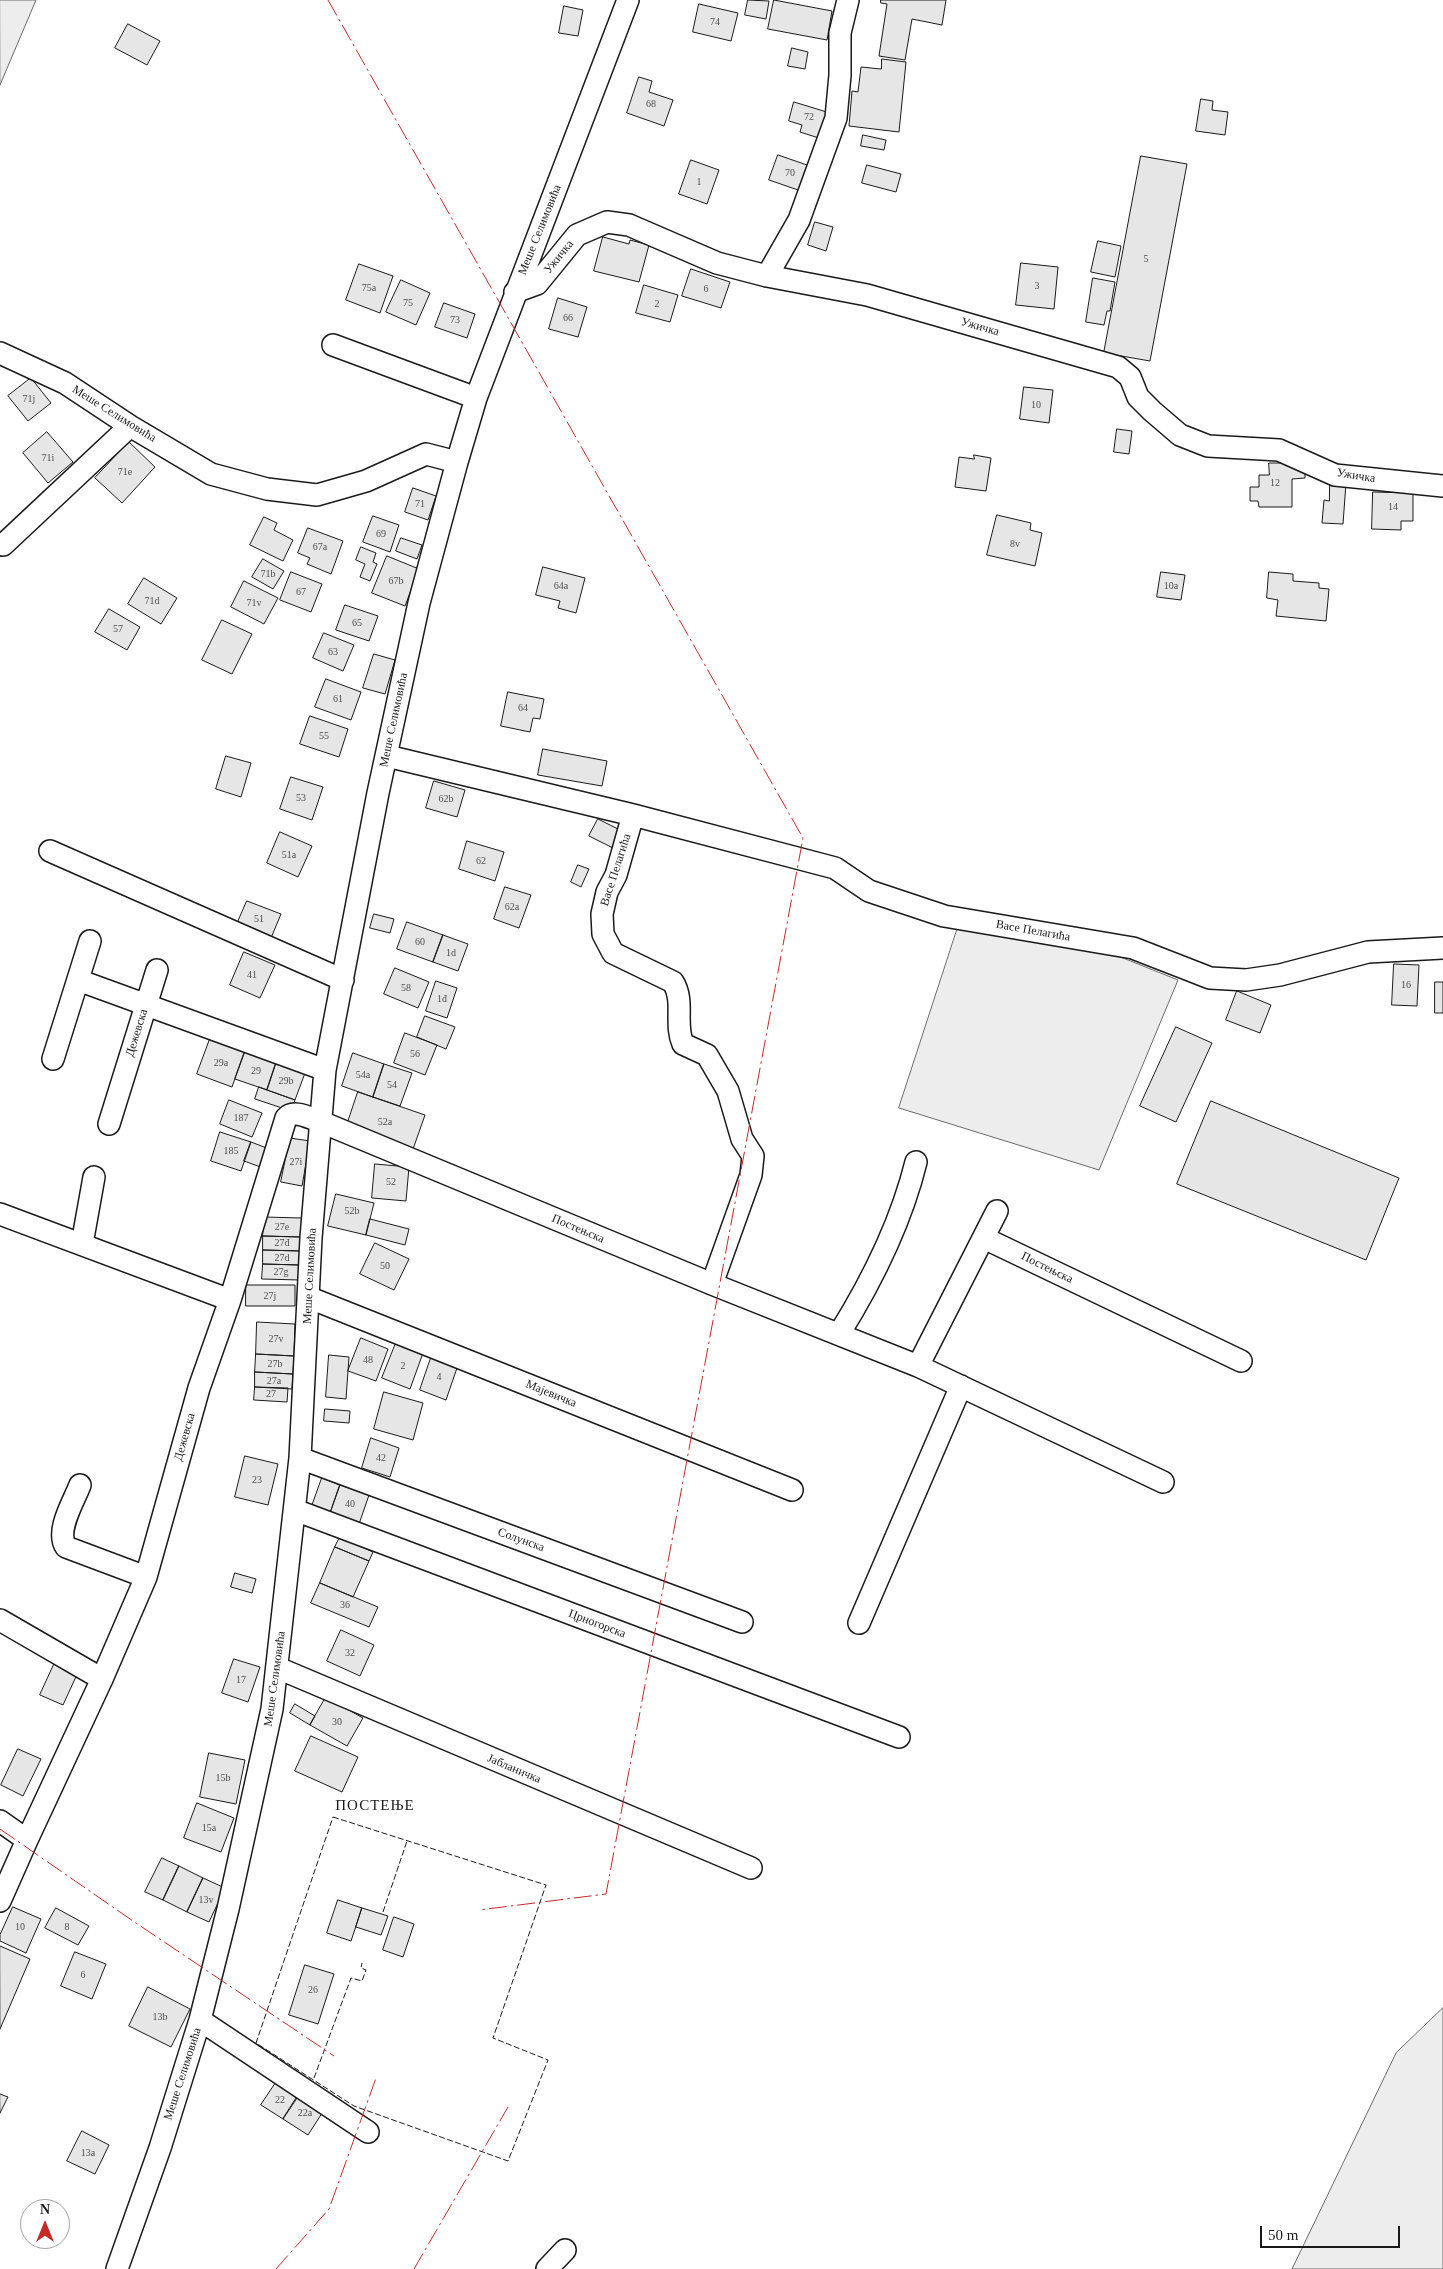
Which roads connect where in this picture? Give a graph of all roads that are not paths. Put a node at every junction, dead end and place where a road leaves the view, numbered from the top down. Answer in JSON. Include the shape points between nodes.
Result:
{"nodes":[{"id":1,"x":628,"y":0,"type":"edge"},
{"id":2,"x":848,"y":0,"type":"edge"},
{"id":3,"x":767,"y":276,"type":"junction"},
{"id":4,"x":516,"y":292,"type":"junction"},
{"id":5,"x":332,"y":345,"type":"dead end"},
{"id":6,"x":0,"y":353,"type":"edge"},
{"id":7,"x":476,"y":398,"type":"junction"},
{"id":8,"x":130,"y":426,"type":"junction"},
{"id":9,"x":457,"y":462,"type":"junction"},
{"id":10,"x":1443,"y":486,"type":"edge"},
{"id":11,"x":3,"y":545,"type":"dead end"},
{"id":12,"x":387,"y":756,"type":"junction"},
{"id":13,"x":633,"y":815,"type":"junction"},
{"id":14,"x":50,"y":851,"type":"dead end"},
{"id":15,"x":90,"y":941,"type":"dead end"},
{"id":16,"x":1443,"y":948,"type":"edge"},
{"id":17,"x":157,"y":970,"type":"dead end"},
{"id":18,"x":78,"y":980,"type":"junction"},
{"id":19,"x":344,"y":980,"type":"junction"},
{"id":20,"x":146,"y":1004,"type":"junction"},
{"id":21,"x":53,"y":1059,"type":"dead end"},
{"id":22,"x":325,"y":1070,"type":"junction"},
{"id":23,"x":319,"y":1121,"type":"junction"},
{"id":24,"x":109,"y":1124,"type":"dead end"},
{"id":25,"x":916,"y":1162,"type":"dead end"},
{"id":26,"x":94,"y":1177,"type":"dead end"},
{"id":27,"x":997,"y":1211,"type":"dead end"},
{"id":28,"x":0,"y":1214,"type":"edge"},
{"id":29,"x":984,"y":1238,"type":"junction"},
{"id":30,"x":82,"y":1244,"type":"junction"},
{"id":31,"x":712,"y":1284,"type":"junction"},
{"id":32,"x":310,"y":1298,"type":"junction"},
{"id":33,"x":230,"y":1300,"type":"junction"},
{"id":34,"x":839,"y":1334,"type":"junction"},
{"id":35,"x":1241,"y":1361,"type":"dead end"},
{"id":36,"x":918,"y":1366,"type":"junction"},
{"id":37,"x":961,"y":1386,"type":"junction"},
{"id":38,"x":300,"y":1458,"type":"junction"},
{"id":39,"x":1163,"y":1482,"type":"dead end"},
{"id":40,"x":80,"y":1485,"type":"dead end"},
{"id":41,"x":792,"y":1490,"type":"dead end"},
{"id":42,"x":295,"y":1510,"type":"junction"},
{"id":43,"x":146,"y":1577,"type":"junction"},
{"id":44,"x":0,"y":1620,"type":"edge"},
{"id":45,"x":742,"y":1622,"type":"dead end"},
{"id":46,"x":859,"y":1623,"type":"dead end"},
{"id":47,"x":278,"y":1668,"type":"junction"},
{"id":48,"x":102,"y":1679,"type":"junction"},
{"id":49,"x":899,"y":1737,"type":"dead end"},
{"id":50,"x":0,"y":1821,"type":"edge"},
{"id":51,"x":27,"y":1840,"type":"junction"},
{"id":52,"x":751,"y":1868,"type":"dead end"},
{"id":53,"x":0,"y":1900,"type":"edge"},
{"id":54,"x":200,"y":2020,"type":"junction"},
{"id":55,"x":368,"y":2132,"type":"dead end"},
{"id":56,"x":565,"y":2250,"type":"dead end"},
{"id":57,"x":117,"y":2269,"type":"edge"},
{"id":58,"x":547,"y":2269,"type":"edge"}],
"edges":[{"from":1,"to":4,"type":"street","name":"Меше Селимовића"},
{"from":2,"to":3,"type":"street","via":[[840,33],[836,118],[799,220]]},
{"from":3,"to":4,"type":"street","name":"Ужичка","via":[[717,263],[629,225],[607,222],[577,235],[537,284]]},
{"from":3,"to":10,"type":"street","name":"Ужичка","via":[[867,295],[1118,367],[1130,377],[1138,397],[1152,411],[1180,435],[1208,446],[1279,450],[1335,475]]},
{"from":4,"to":7,"type":"street","name":"Меше Селимовића"},
{"from":5,"to":7,"type":"street"},
{"from":6,"to":8,"type":"street","name":"Меше Селимовића","via":[[65,383]]},
{"from":7,"to":9,"type":"street","name":"Меше Селимовића"},
{"from":8,"to":9,"type":"street","name":"Меше Селимовића","via":[[211,474],[266,489],[308,494],[366,480],[426,454]]},
{"from":8,"to":11,"type":"street"},
{"from":9,"to":12,"type":"street","name":"Меше Селимовића","via":[[420,603]]},
{"from":12,"to":13,"type":"street","name":"Васе Пелагића"},
{"from":12,"to":19,"type":"street","name":"Меше Селимовића"},
{"from":13,"to":16,"type":"street","name":"Васе Пелагића","via":[[835,868],[869,891],[944,916],[1133,948],[1210,978],[1246,980],[1368,952]]},
{"from":13,"to":31,"type":"street","name":"Васе Пелагића","via":[[616,875],[607,892],[602,914],[603,934],[613,953],[673,982],[679,991],[680,1039],[689,1048],[707,1055],[728,1091],[742,1139],[753,1156],[752,1175]]},
{"from":14,"to":19,"type":"street"},
{"from":15,"to":18,"type":"street"},
{"from":17,"to":20,"type":"street","name":"Дежевска"},
{"from":18,"to":20,"type":"street"},
{"from":18,"to":21,"type":"street"},
{"from":19,"to":22,"type":"street","name":"Меше Селимовића"},
{"from":20,"to":22,"type":"street"},
{"from":20,"to":24,"type":"street","name":"Дежевска"},
{"from":22,"to":23,"type":"street","name":"Меше Селимовића"},
{"from":23,"to":31,"type":"street","name":"Постењска"},
{"from":23,"to":32,"type":"street","name":"Меше Селимовића"},
{"from":23,"to":33,"type":"street","name":"Дежевска","via":[[295,1114],[286,1118]]},
{"from":25,"to":34,"type":"street","via":[[906,1201],[877,1268]]},
{"from":26,"to":30,"type":"street"},
{"from":27,"to":29,"type":"street"},
{"from":28,"to":30,"type":"street"},
{"from":29,"to":35,"type":"street","name":"Постењска"},
{"from":29,"to":36,"type":"street"},
{"from":30,"to":33,"type":"street"},
{"from":31,"to":34,"type":"street","name":"Постењска"},
{"from":32,"to":38,"type":"street","name":"Меше Селимовића"},
{"from":32,"to":41,"type":"street","name":"Мајевичка"},
{"from":33,"to":43,"type":"street","name":"Дежевска","via":[[199,1388]]},
{"from":34,"to":36,"type":"street","name":"Постењска"},
{"from":36,"to":37,"type":"street","name":"Постењска"},
{"from":37,"to":39,"type":"street","name":"Постењска"},
{"from":37,"to":46,"type":"street"},
{"from":38,"to":42,"type":"street","name":"Меше Селимовића"},
{"from":38,"to":45,"type":"street","name":"Солунска"},
{"from":40,"to":43,"type":"street","via":[[62,1532],[62,1541],[66,1546]]},
{"from":42,"to":47,"type":"street","name":"Меше Селимовића"},
{"from":42,"to":49,"type":"street","name":"Црногорска"},
{"from":43,"to":48,"type":"street","name":"Дежевска"},
{"from":44,"to":48,"type":"street"},
{"from":47,"to":52,"type":"street","name":"Јабланичка"},
{"from":47,"to":54,"type":"street","name":"Меше Селимовића","via":[[260,1766]]},
{"from":48,"to":51,"type":"street","name":"Дежевска"},
{"from":50,"to":51,"type":"street"},
{"from":51,"to":53,"type":"street","name":"Дежевска"},
{"from":54,"to":55,"type":"street"},
{"from":54,"to":57,"type":"street","name":"Меше Селимовића","via":[[160,2148]]},
{"from":56,"to":58,"type":"street"}]}
